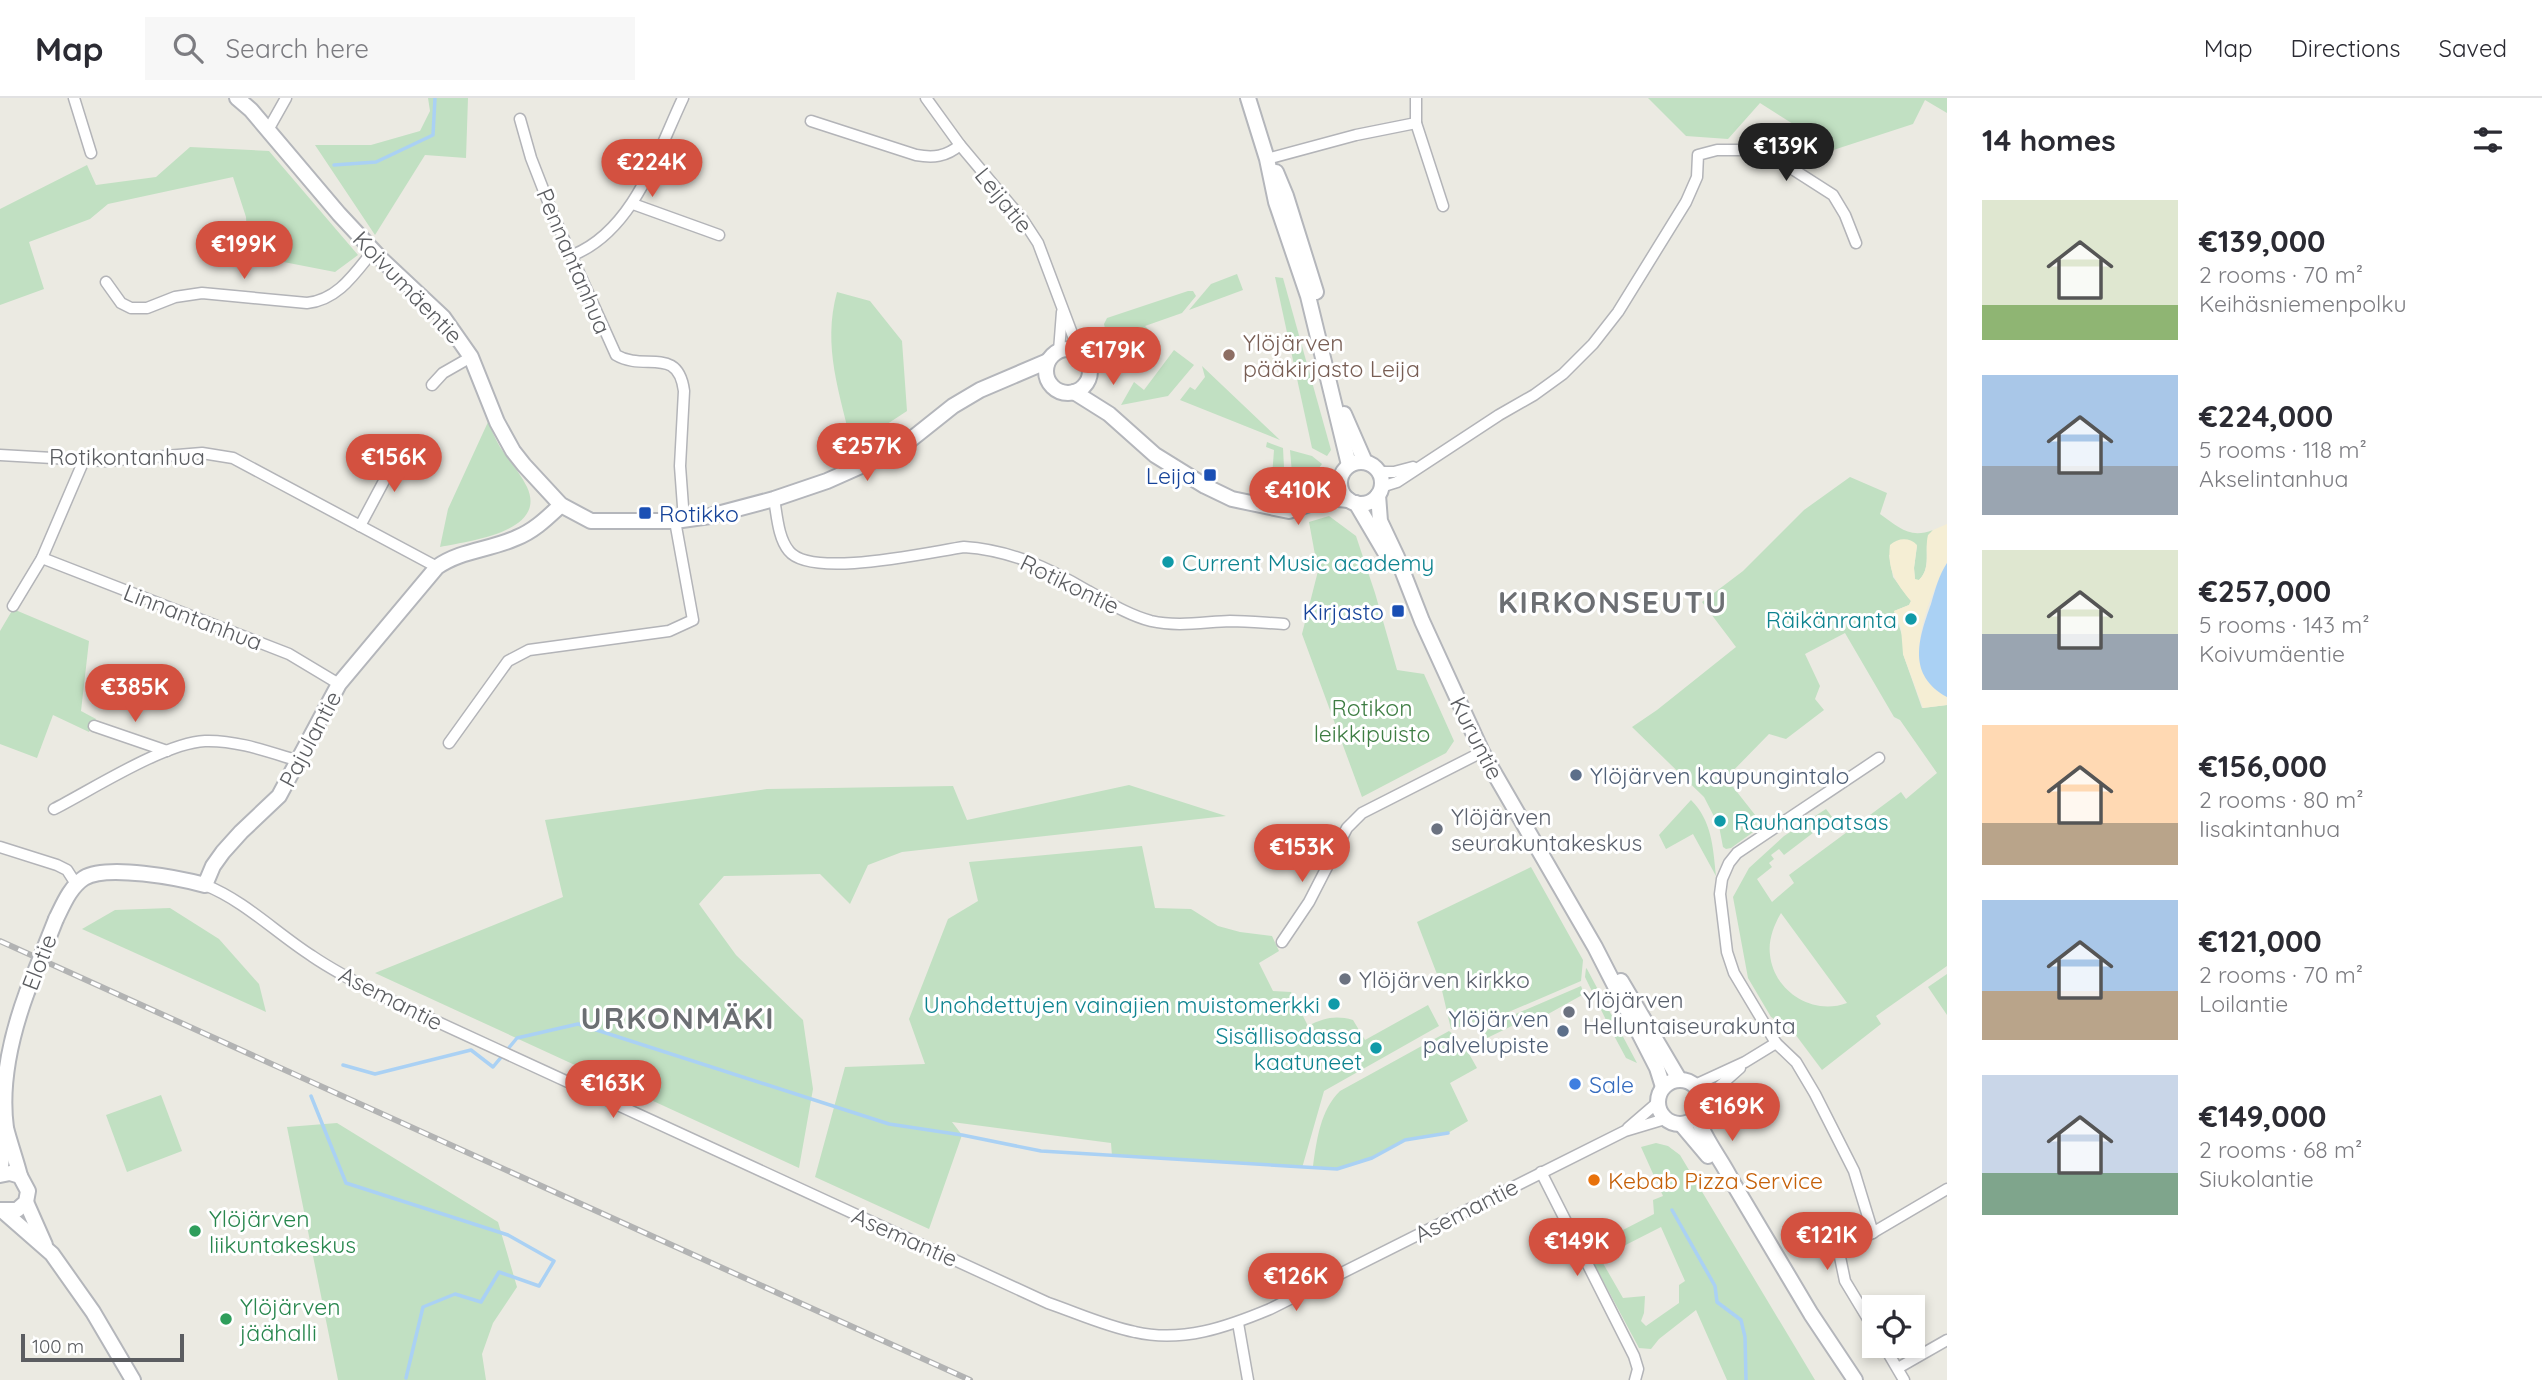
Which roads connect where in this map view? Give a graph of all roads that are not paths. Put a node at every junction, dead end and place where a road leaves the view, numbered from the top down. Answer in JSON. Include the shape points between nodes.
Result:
{"nodes":[{"id":1,"x":75,"y":98,"type":"edge"},
{"id":2,"x":237,"y":98,"type":"edge"},
{"id":3,"x":286,"y":98,"type":"edge"},
{"id":4,"x":682,"y":98,"type":"edge"},
{"id":5,"x":1248,"y":98,"type":"edge"},
{"id":6,"x":1416,"y":98,"type":"edge"},
{"id":7,"x":928,"y":99,"type":"edge"},
{"id":8,"x":520,"y":119,"type":"dead end"},
{"id":9,"x":811,"y":121,"type":"dead end"},
{"id":10,"x":1416,"y":122,"type":"junction"},
{"id":11,"x":268,"y":131,"type":"junction"},
{"id":12,"x":960,"y":145,"type":"junction"},
{"id":13,"x":91,"y":153,"type":"dead end"},
{"id":14,"x":1267,"y":159,"type":"junction"},
{"id":15,"x":633,"y":204,"type":"junction"},
{"id":16,"x":1443,"y":206,"type":"dead end"},
{"id":17,"x":719,"y":235,"type":"dead end"},
{"id":18,"x":1856,"y":243,"type":"dead end"},
{"id":19,"x":373,"y":251,"type":"junction"},
{"id":20,"x":573,"y":255,"type":"junction"},
{"id":21,"x":107,"y":282,"type":"dead end"},
{"id":22,"x":1062,"y":308,"type":"junction"},
{"id":23,"x":1079,"y":352,"type":"junction"},
{"id":24,"x":1054,"y":356,"type":"junction"},
{"id":25,"x":471,"y":357,"type":"junction"},
{"id":26,"x":1013,"y":376,"type":"junction"},
{"id":27,"x":1047,"y":379,"type":"junction"},
{"id":28,"x":1087,"y":381,"type":"junction"},
{"id":29,"x":432,"y":385,"type":"dead end"},
{"id":30,"x":1074,"y":392,"type":"junction"},
{"id":31,"x":1109,"y":414,"type":"junction"},
{"id":32,"x":401,"y":449,"type":"dead end"},
{"id":33,"x":0,"y":455,"type":"edge"},
{"id":34,"x":84,"y":460,"type":"junction"},
{"id":35,"x":1365,"y":463,"type":"junction"},
{"id":36,"x":1423,"y":464,"type":"junction"},
{"id":37,"x":1349,"y":465,"type":"junction"},
{"id":38,"x":1378,"y":472,"type":"junction"},
{"id":39,"x":1340,"y":478,"type":"junction"},
{"id":40,"x":1379,"y":491,"type":"junction"},
{"id":41,"x":774,"y":499,"type":"junction"},
{"id":42,"x":1352,"y":501,"type":"junction"},
{"id":43,"x":561,"y":505,"type":"junction"},
{"id":44,"x":1264,"y":507,"type":"junction"},
{"id":45,"x":679,"y":520,"type":"junction"},
{"id":46,"x":360,"y":526,"type":"junction"},
{"id":47,"x":42,"y":558,"type":"junction"},
{"id":48,"x":437,"y":567,"type":"junction"},
{"id":49,"x":1412,"y":597,"type":"junction"},
{"id":50,"x":13,"y":606,"type":"dead end"},
{"id":51,"x":1284,"y":624,"type":"dead end"},
{"id":52,"x":339,"y":684,"type":"junction"},
{"id":53,"x":93,"y":726,"type":"dead end"},
{"id":54,"x":449,"y":743,"type":"dead end"},
{"id":55,"x":167,"y":751,"type":"junction"},
{"id":56,"x":1482,"y":752,"type":"junction"},
{"id":57,"x":1879,"y":758,"type":"dead end"},
{"id":58,"x":299,"y":761,"type":"junction"},
{"id":59,"x":54,"y":809,"type":"dead end"},
{"id":60,"x":0,"y":847,"type":"edge"},
{"id":61,"x":76,"y":884,"type":"junction"},
{"id":62,"x":205,"y":885,"type":"junction"},
{"id":63,"x":1282,"y":942,"type":"dead end"},
{"id":64,"x":1595,"y":947,"type":"junction"},
{"id":65,"x":1776,"y":1043,"type":"junction"},
{"id":66,"x":1745,"y":1062,"type":"junction"},
{"id":67,"x":3,"y":1064,"type":"edge"},
{"id":68,"x":1679,"y":1079,"type":"junction"},
{"id":69,"x":1695,"y":1085,"type":"junction"},
{"id":70,"x":1663,"y":1087,"type":"junction"},
{"id":71,"x":1703,"y":1101,"type":"junction"},
{"id":72,"x":1657,"y":1103,"type":"junction"},
{"id":73,"x":1697,"y":1117,"type":"junction"},
{"id":74,"x":1665,"y":1119,"type":"junction"},
{"id":75,"x":1681,"y":1124,"type":"junction"},
{"id":76,"x":6,"y":1127,"type":"junction"},
{"id":77,"x":1625,"y":1130,"type":"junction"},
{"id":78,"x":1541,"y":1172,"type":"junction"},
{"id":79,"x":0,"y":1174,"type":"edge"},
{"id":80,"x":20,"y":1176,"type":"junction"},
{"id":81,"x":1733,"y":1183,"type":"junction"},
{"id":82,"x":1947,"y":1189,"type":"edge"},
{"id":83,"x":26,"y":1202,"type":"junction"},
{"id":84,"x":2,"y":1211,"type":"edge"},
{"id":85,"x":1873,"y":1233,"type":"junction"},
{"id":86,"x":46,"y":1247,"type":"junction"},
{"id":87,"x":1862,"y":1309,"type":"edge"},
{"id":88,"x":1811,"y":1314,"type":"junction"},
{"id":89,"x":1238,"y":1323,"type":"junction"},
{"id":90,"x":1947,"y":1340,"type":"edge"},
{"id":91,"x":1892,"y":1358,"type":"edge"},
{"id":92,"x":1898,"y":1368,"type":"junction"},
{"id":93,"x":133,"y":1380,"type":"edge"},
{"id":94,"x":1248,"y":1380,"type":"edge"},
{"id":95,"x":1635,"y":1380,"type":"edge"},
{"id":96,"x":1844,"y":1380,"type":"edge"},
{"id":97,"x":1854,"y":1380,"type":"edge"},
{"id":98,"x":1904,"y":1380,"type":"edge"}],
"edges":[{"from":1,"to":13,"type":"street"},
{"from":2,"to":11,"type":"main road","name":"Koivumäentie"},
{"from":3,"to":11,"type":"street"},
{"from":4,"to":15,"type":"street"},
{"from":5,"to":14,"type":"main road"},
{"from":6,"to":10,"type":"street"},
{"from":7,"to":12,"type":"street","name":"Leijatie"},
{"from":8,"to":20,"type":"street","name":"Pennantanhua","via":[[531,158]]},
{"from":9,"to":12,"type":"street","via":[[931,158],[951,153]]},
{"from":10,"to":14,"type":"street"},
{"from":10,"to":16,"type":"street"},
{"from":11,"to":19,"type":"main road","name":"Koivumäentie"},
{"from":12,"to":22,"type":"street","name":"Leijatie","via":[[1038,243]]},
{"from":14,"to":35,"type":"main road","via":[[1286,196],[1304,250],[1339,398]]},
{"from":14,"to":37,"type":"main road","via":[[1276,202],[1308,296]]},
{"from":15,"to":17,"type":"street"},
{"from":15,"to":20,"type":"street","via":[[589,248]]},
{"from":18,"to":36,"type":"street","via":[[1833,194],[1769,154],[1717,150],[1698,155],[1697,177],[1686,202],[1593,344],[1544,388]]},
{"from":19,"to":21,"type":"street","via":[[345,284],[320,301],[307,303],[201,293],[131,308],[121,303]]},
{"from":19,"to":25,"type":"main road","name":"Koivumäentie","via":[[443,317]]},
{"from":20,"to":45,"type":"street","name":"Pennantanhua","via":[[616,355],[624,360],[668,364],[677,368],[682,379]]},
{"from":22,"to":23,"type":"street","name":"Leijatie"},
{"from":22,"to":24,"type":"street","name":"Leijatie"},
{"from":23,"to":24,"type":"main road","via":[[1066,349]]},
{"from":23,"to":28,"type":"main road","via":[[1089,368]]},
{"from":24,"to":26,"type":"main road","name":"Koivumäentie"},
{"from":24,"to":27,"type":"main road"},
{"from":25,"to":29,"type":"street"},
{"from":25,"to":43,"type":"main road","name":"Koivumäentie","via":[[513,451]]},
{"from":26,"to":27,"type":"main road","name":"Koivumäentie"},
{"from":26,"to":41,"type":"main road","name":"Koivumäentie","via":[[953,406],[899,449]]},
{"from":27,"to":30,"type":"main road","via":[[1061,392]]},
{"from":28,"to":30,"type":"main road"},
{"from":28,"to":31,"type":"main road"},
{"from":30,"to":31,"type":"main road"},
{"from":31,"to":44,"type":"main road","via":[[1184,474],[1232,499]]},
{"from":32,"to":46,"type":"street"},
{"from":33,"to":34,"type":"street","name":"Rotikontanhua"},
{"from":34,"to":46,"type":"street","name":"Rotikontanhua","via":[[191,453],[233,458]]},
{"from":34,"to":47,"type":"street"},
{"from":35,"to":37,"type":"main road"},
{"from":35,"to":38,"type":"main road"},
{"from":36,"to":38,"type":"street"},
{"from":36,"to":40,"type":"street"},
{"from":37,"to":39,"type":"main road"},
{"from":38,"to":40,"type":"main road"},
{"from":39,"to":42,"type":"main road","via":[[1341,490]]},
{"from":39,"to":44,"type":"main road","via":[[1309,496]]},
{"from":40,"to":42,"type":"main road","via":[[1368,502]]},
{"from":40,"to":49,"type":"main road","name":"Kuruntie","via":[[1380,521]]},
{"from":41,"to":45,"type":"main road","name":"Koivumäentie"},
{"from":41,"to":51,"type":"street","name":"Rotikontie","via":[[788,550],[806,562],[845,564],[980,548],[1039,565],[1152,621]]},
{"from":42,"to":44,"type":"main road","via":[[1327,498],[1289,511]]},
{"from":42,"to":49,"type":"main road","name":"Kuruntie"},
{"from":43,"to":45,"type":"main road","name":"Koivumäentie","via":[[591,521]]},
{"from":43,"to":48,"type":"main road","name":"Pajulantie","via":[[531,531],[458,555]]},
{"from":45,"to":54,"type":"street","via":[[693,620],[669,631],[519,654],[508,661]]},
{"from":46,"to":48,"type":"street","name":"Rotikontanhua"},
{"from":47,"to":50,"type":"street"},
{"from":47,"to":52,"type":"street","name":"Linnantanhua","via":[[289,654]]},
{"from":48,"to":52,"type":"main road","name":"Pajulantie"},
{"from":49,"to":56,"type":"main road","name":"Kuruntie"},
{"from":52,"to":58,"type":"main road","name":"Pajulantie"},
{"from":53,"to":55,"type":"street"},
{"from":55,"to":58,"type":"street","via":[[191,743],[225,743]]},
{"from":55,"to":59,"type":"street"},
{"from":56,"to":63,"type":"street","via":[[1362,813],[1347,828],[1314,893]]},
{"from":56,"to":64,"type":"main road","name":"Kuruntie"},
{"from":57,"to":65,"type":"street","via":[[1737,853],[1722,879],[1727,952],[1734,973]]},
{"from":58,"to":62,"type":"main road","name":"Pajulantie","via":[[279,796],[223,852]]},
{"from":60,"to":61,"type":"street","via":[[57,865],[67,870]]},
{"from":61,"to":62,"type":"main road","via":[[105,872],[156,875]]},
{"from":61,"to":67,"type":"main road","name":"Elotie","bridge":true,"via":[[56,919]]},
{"from":62,"to":89,"type":"street","name":"Asemantie","via":[[224,892],[312,956],[392,1001],[1048,1303],[1136,1333],[1163,1336]]},
{"from":64,"to":68,"type":"main road","name":"Kuruntie","via":[[1631,995]]},
{"from":64,"to":70,"type":"main road","name":"Kuruntie"},
{"from":65,"to":66,"type":"street"},
{"from":65,"to":85,"type":"street","via":[[1796,1062],[1815,1094],[1854,1171]]},
{"from":66,"to":69,"type":"street"},
{"from":66,"to":71,"type":"street"},
{"from":67,"to":76,"type":"main road","name":"Elotie"},
{"from":68,"to":69,"type":"main road"},
{"from":68,"to":70,"type":"main road"},
{"from":69,"to":71,"type":"main road"},
{"from":70,"to":72,"type":"main road"},
{"from":71,"to":73,"type":"main road"},
{"from":72,"to":74,"type":"main road"},
{"from":72,"to":77,"type":"street","name":"Asemantie"},
{"from":73,"to":75,"type":"main road"},
{"from":73,"to":81,"type":"main road"},
{"from":74,"to":75,"type":"main road"},
{"from":74,"to":77,"type":"street","name":"Asemantie"},
{"from":75,"to":81,"type":"main road"},
{"from":76,"to":79,"type":"main road","name":"Elotie"},
{"from":76,"to":80,"type":"main road","name":"Elotie"},
{"from":77,"to":78,"type":"street","name":"Asemantie"},
{"from":78,"to":89,"type":"street","name":"Asemantie"},
{"from":78,"to":95,"type":"street","via":[[1634,1356]]},
{"from":79,"to":80,"type":"main road"},
{"from":80,"to":83,"type":"main road","name":"Elotie","via":[[27,1185]]},
{"from":81,"to":88,"type":"main road"},
{"from":82,"to":85,"type":"street"},
{"from":83,"to":84,"type":"main road","via":[[17,1210]]},
{"from":83,"to":86,"type":"main road"},
{"from":84,"to":86,"type":"main road"},
{"from":85,"to":87,"type":"street","via":[[1844,1248],[1840,1257],[1845,1281]]},
{"from":86,"to":93,"type":"main road","via":[[93,1312]]},
{"from":88,"to":96,"type":"main road"},
{"from":88,"to":97,"type":"main road"},
{"from":89,"to":94,"type":"street"},
{"from":90,"to":92,"type":"street"},
{"from":91,"to":92,"type":"street"},
{"from":92,"to":98,"type":"street"}]}
